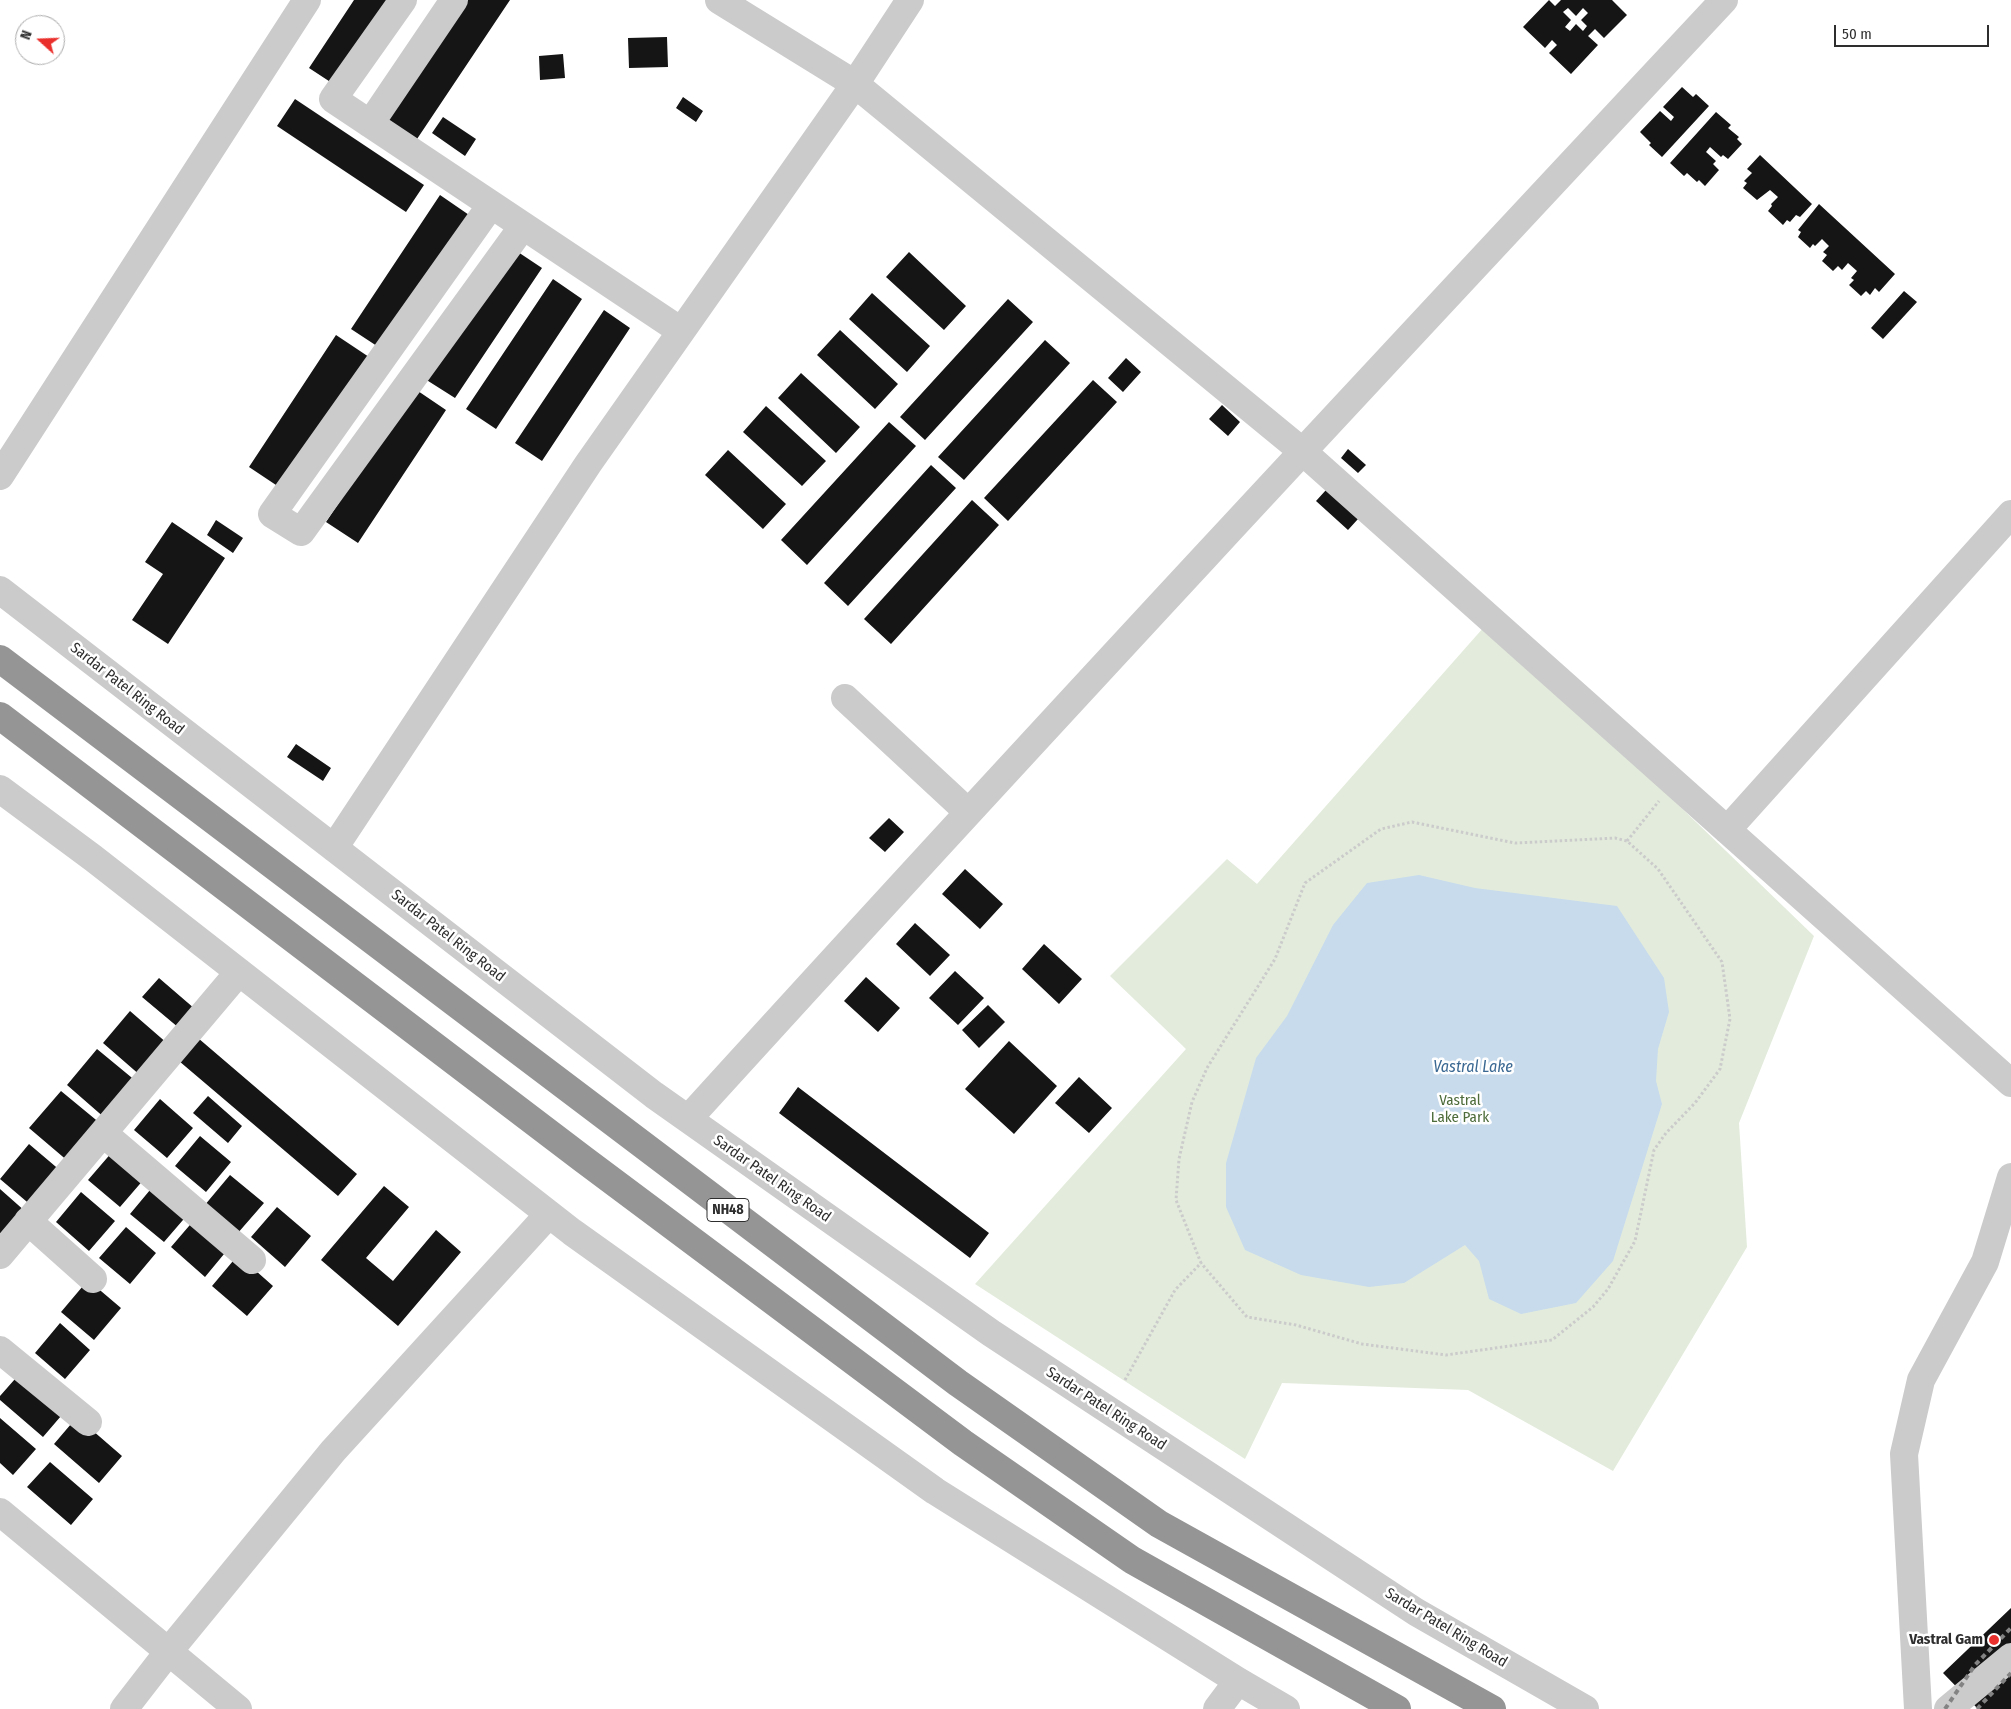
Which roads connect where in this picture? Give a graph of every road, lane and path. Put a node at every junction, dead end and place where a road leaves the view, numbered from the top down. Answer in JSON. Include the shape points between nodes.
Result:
{"nodes":[{"id":1,"x":307,"y":0,"type":"edge"},
{"id":2,"x":403,"y":0,"type":"edge"},
{"id":3,"x":454,"y":0,"type":"edge"},
{"id":4,"x":719,"y":0,"type":"edge"},
{"id":5,"x":910,"y":0,"type":"edge"},
{"id":6,"x":1724,"y":0,"type":"edge"},
{"id":7,"x":855,"y":84,"type":"junction"},
{"id":8,"x":370,"y":124,"type":"junction"},
{"id":9,"x":491,"y":204,"type":"junction"},
{"id":10,"x":523,"y":226,"type":"junction"},
{"id":11,"x":681,"y":331,"type":"junction"},
{"id":12,"x":1302,"y":451,"type":"junction"},
{"id":13,"x":0,"y":476,"type":"edge"},
{"id":14,"x":2011,"y":514,"type":"edge"},
{"id":15,"x":0,"y":590,"type":"edge"},
{"id":16,"x":0,"y":658,"type":"edge"},
{"id":17,"x":845,"y":698,"type":"dead end"},
{"id":18,"x":0,"y":716,"type":"edge"},
{"id":19,"x":0,"y":789,"type":"edge"},
{"id":20,"x":1660,"y":800,"type":"dead end"},
{"id":21,"x":968,"y":812,"type":"junction"},
{"id":22,"x":1726,"y":830,"type":"junction"},
{"id":23,"x":1627,"y":841,"type":"junction"},
{"id":24,"x":334,"y":848,"type":"junction"},
{"id":25,"x":239,"y":972,"type":"junction"},
{"id":26,"x":2011,"y":1083,"type":"edge"},
{"id":27,"x":688,"y":1119,"type":"junction"},
{"id":28,"x":103,"y":1133,"type":"junction"},
{"id":29,"x":2011,"y":1177,"type":"edge"},
{"id":30,"x":549,"y":1214,"type":"junction"},
{"id":31,"x":28,"y":1221,"type":"junction"},
{"id":32,"x":0,"y":1255,"type":"edge"},
{"id":33,"x":252,"y":1260,"type":"dead end"},
{"id":34,"x":1201,"y":1263,"type":"junction"},
{"id":35,"x":93,"y":1279,"type":"dead end"},
{"id":36,"x":0,"y":1350,"type":"edge"},
{"id":37,"x":1125,"y":1380,"type":"dead end"},
{"id":38,"x":88,"y":1422,"type":"dead end"},
{"id":39,"x":0,"y":1512,"type":"edge"},
{"id":40,"x":169,"y":1651,"type":"junction"},
{"id":41,"x":2011,"y":1658,"type":"edge"},
{"id":42,"x":1238,"y":1681,"type":"junction"},
{"id":43,"x":124,"y":1709,"type":"edge"},
{"id":44,"x":238,"y":1709,"type":"edge"},
{"id":45,"x":1217,"y":1709,"type":"edge"},
{"id":46,"x":1286,"y":1709,"type":"edge"},
{"id":47,"x":1397,"y":1709,"type":"edge"},
{"id":48,"x":1492,"y":1709,"type":"edge"},
{"id":49,"x":1585,"y":1709,"type":"edge"},
{"id":50,"x":1918,"y":1709,"type":"edge"},
{"id":51,"x":1948,"y":1709,"type":"edge"}],
"edges":[{"from":1,"to":13,"type":"street"},
{"from":2,"to":8,"type":"street","via":[[333,99]]},
{"from":3,"to":8,"type":"street"},
{"from":4,"to":7,"type":"street"},
{"from":5,"to":7,"type":"street"},
{"from":6,"to":12,"type":"street"},
{"from":7,"to":11,"type":"street"},
{"from":7,"to":12,"type":"street"},
{"from":8,"to":9,"type":"street"},
{"from":9,"to":10,"type":"street"},
{"from":9,"to":10,"type":"street","via":[[272,514],[301,532]]},
{"from":10,"to":11,"type":"street"},
{"from":11,"to":24,"type":"street","via":[[588,464]]},
{"from":12,"to":21,"type":"street"},
{"from":12,"to":22,"type":"street"},
{"from":14,"to":22,"type":"street"},
{"from":15,"to":24,"type":"street","name":"Sardar Patel Ring Road"},
{"from":16,"to":48,"type":"highway","number":"NH48","via":[[958,1383],[1159,1524]]},
{"from":17,"to":21,"type":"street"},
{"from":18,"to":47,"type":"highway","via":[[963,1443],[1132,1560]]},
{"from":19,"to":25,"type":"street"},
{"from":20,"to":23,"type":"path"},
{"from":21,"to":27,"type":"street"},
{"from":22,"to":26,"type":"street"},
{"from":23,"to":34,"type":"path","via":[[1615,838],[1515,843],[1412,822],[1381,829],[1304,883],[1275,959],[1207,1068],[1192,1102],[1179,1159],[1176,1200]]},
{"from":23,"to":34,"type":"path","via":[[1658,869],[1722,962],[1730,1019],[1720,1068],[1654,1150],[1635,1242],[1608,1289],[1593,1307],[1552,1340],[1446,1355],[1362,1344],[1247,1317]]},
{"from":24,"to":27,"type":"street","name":"Sardar Patel Ring Road"},
{"from":25,"to":28,"type":"street"},
{"from":25,"to":30,"type":"street"},
{"from":27,"to":49,"type":"street","name":"Sardar Patel Ring Road","via":[[991,1334],[1416,1612]]},
{"from":28,"to":31,"type":"street"},
{"from":28,"to":33,"type":"street"},
{"from":29,"to":50,"type":"street","via":[[1985,1262],[1921,1380],[1904,1454]]},
{"from":30,"to":40,"type":"street","via":[[333,1452]]},
{"from":30,"to":42,"type":"street","via":[[935,1491]]},
{"from":31,"to":32,"type":"street"},
{"from":31,"to":35,"type":"street"},
{"from":34,"to":37,"type":"path","via":[[1175,1290]]},
{"from":36,"to":38,"type":"street"},
{"from":39,"to":40,"type":"street"},
{"from":40,"to":43,"type":"street"},
{"from":40,"to":44,"type":"street"},
{"from":41,"to":51,"type":"street"},
{"from":42,"to":45,"type":"street"},
{"from":42,"to":46,"type":"street"}]}
